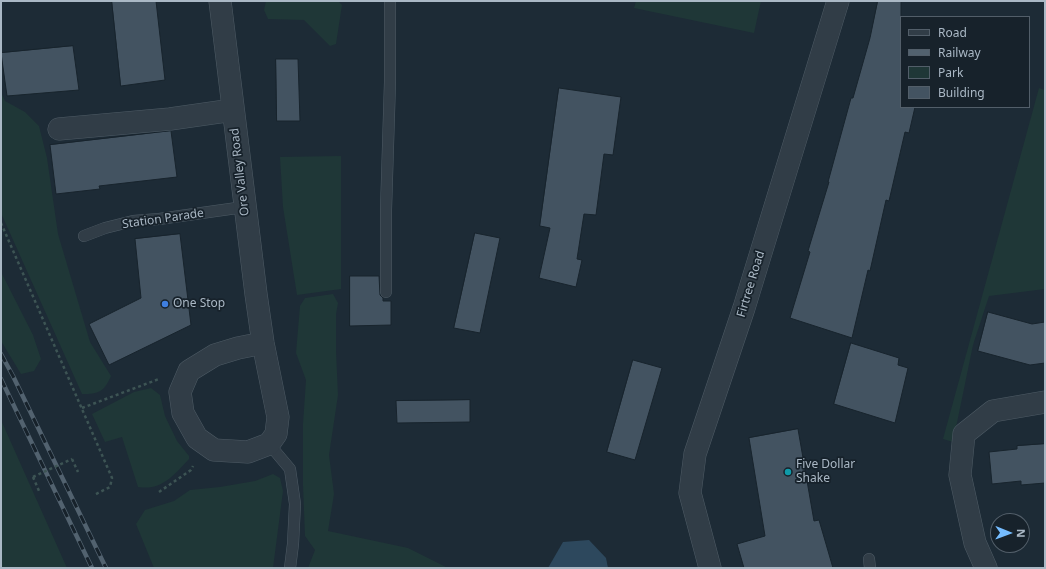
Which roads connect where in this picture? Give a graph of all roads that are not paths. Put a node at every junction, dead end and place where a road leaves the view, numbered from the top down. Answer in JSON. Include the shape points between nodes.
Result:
{"nodes":[{"id":1,"x":220,"y":1,"type":"edge"},
{"id":2,"x":390,"y":1,"type":"edge"},
{"id":3,"x":838,"y":1,"type":"edge"},
{"id":4,"x":233,"y":110,"type":"junction"},
{"id":5,"x":59,"y":129,"type":"dead end"},
{"id":6,"x":244,"y":207,"type":"junction"},
{"id":7,"x":84,"y":236,"type":"dead end"},
{"id":8,"x":386,"y":292,"type":"dead end"},
{"id":9,"x":263,"y":343,"type":"junction"},
{"id":10,"x":1045,"y":402,"type":"edge"},
{"id":11,"x":269,"y":444,"type":"junction"},
{"id":12,"x":290,"y":568,"type":"edge"},
{"id":13,"x":710,"y":568,"type":"edge"},
{"id":14,"x":986,"y":568,"type":"edge"}],
"edges":[{"from":1,"to":4,"type":"street","name":"Ore Valley Road"},
{"from":2,"to":8,"type":"lane"},
{"from":3,"to":13,"type":"street","name":"Firtree Road","via":[[744,308],[695,454],[690,493]]},
{"from":4,"to":5,"type":"street","via":[[170,119]]},
{"from":4,"to":6,"type":"street","name":"Ore Valley Road"},
{"from":6,"to":7,"type":"lane","name":"Station Parade","via":[[133,221]]},
{"from":6,"to":9,"type":"street","name":"Ore Valley Road"},
{"from":9,"to":11,"type":"street","name":"Ore Valley Road","via":[[278,417],[276,434]]},
{"from":9,"to":11,"type":"street","via":[[215,355],[189,371],[180,392],[184,413],[198,438],[214,450],[248,452]]},
{"from":10,"to":14,"type":"street","via":[[993,411],[964,434],[960,475],[975,543]]},
{"from":11,"to":12,"type":"lane","via":[[290,469],[295,504]]}]}
